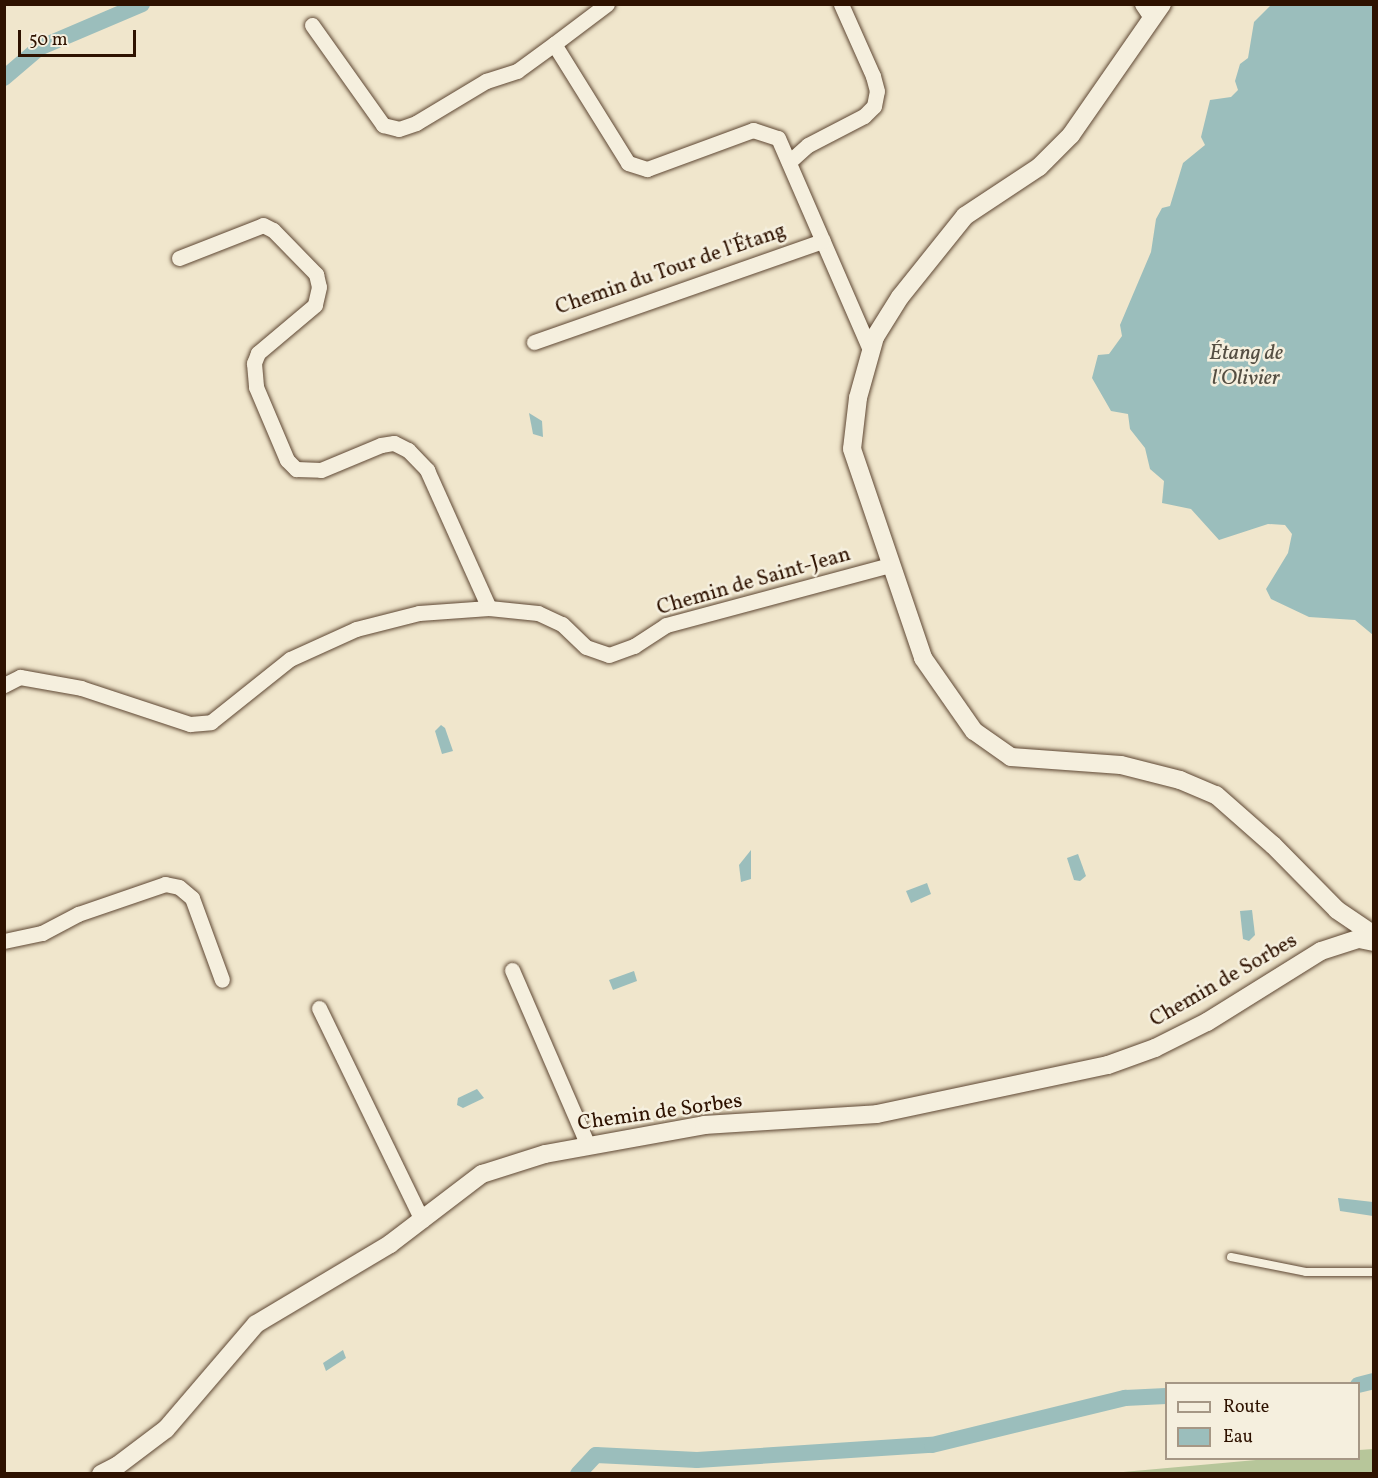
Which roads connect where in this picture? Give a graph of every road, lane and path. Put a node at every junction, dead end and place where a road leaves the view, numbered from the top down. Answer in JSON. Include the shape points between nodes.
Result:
{"nodes":[{"id":1,"x":607,"y":4,"type":"edge"},
{"id":2,"x":841,"y":4,"type":"edge"},
{"id":3,"x":1152,"y":9,"type":"edge"},
{"id":4,"x":312,"y":25,"type":"dead end"},
{"id":5,"x":554,"y":44,"type":"junction"},
{"id":6,"x":789,"y":162,"type":"junction"},
{"id":7,"x":823,"y":241,"type":"junction"},
{"id":8,"x":179,"y":258,"type":"dead end"},
{"id":9,"x":534,"y":342,"type":"dead end"},
{"id":10,"x":871,"y":351,"type":"junction"},
{"id":11,"x":890,"y":565,"type":"junction"},
{"id":12,"x":489,"y":609,"type":"junction"},
{"id":13,"x":4,"y":670,"type":"edge"},
{"id":14,"x":20,"y":677,"type":"junction"},
{"id":15,"x":4,"y":685,"type":"edge"},
{"id":16,"x":1374,"y":935,"type":"edge"},
{"id":17,"x":4,"y":941,"type":"edge"},
{"id":18,"x":1374,"y":942,"type":"edge"},
{"id":19,"x":512,"y":970,"type":"dead end"},
{"id":20,"x":222,"y":980,"type":"dead end"},
{"id":21,"x":319,"y":1008,"type":"dead end"},
{"id":22,"x":588,"y":1146,"type":"junction"},
{"id":23,"x":422,"y":1220,"type":"junction"},
{"id":24,"x":1231,"y":1257,"type":"dead end"},
{"id":25,"x":1374,"y":1272,"type":"edge"},
{"id":26,"x":100,"y":1473,"type":"edge"}],
"edges":[{"from":1,"to":5,"type":"street"},
{"from":2,"to":6,"type":"street","via":[[873,76],[877,91],[874,106],[864,116],[808,145]]},
{"from":3,"to":10,"type":"street","via":[[1071,135],[1039,166],[964,216],[900,297]]},
{"from":4,"to":5,"type":"street","via":[[383,125],[399,129],[486,81],[517,71]]},
{"from":5,"to":6,"type":"street","name":"Chemin du Tour de l'Étang","via":[[628,163],[637,169],[647,169],[753,130],[778,138]]},
{"from":6,"to":7,"type":"street","name":"Chemin du Tour de l'Étang"},
{"from":7,"to":9,"type":"street","name":"Chemin du Tour de l'Étang"},
{"from":7,"to":10,"type":"street","name":"Chemin du Tour de l'Étang"},
{"from":8,"to":12,"type":"street","via":[[262,225],[273,230],[316,274],[319,287],[315,305],[258,353],[254,363],[256,387],[287,460],[296,469],[321,470],[381,445],[394,443],[408,450],[428,470]]},
{"from":10,"to":11,"type":"street","via":[[858,398],[852,449]]},
{"from":11,"to":12,"type":"street","name":"Chemin de Saint-Jean","via":[[666,625],[634,646],[609,655],[585,647],[562,624],[538,613]]},
{"from":11,"to":16,"type":"street","via":[[923,658],[974,731],[1011,757],[1121,765],[1180,780],[1216,795],[1273,845],[1337,910]]},
{"from":12,"to":14,"type":"street","name":"Chemin de Saint-Jean","via":[[419,613],[356,628],[290,659],[211,722],[190,724],[81,688]]},
{"from":13,"to":14,"type":"street","name":"Chemin de Saint-Jean"},
{"from":14,"to":15,"type":"street"},
{"from":17,"to":20,"type":"street","via":[[16,942],[42,933],[78,914],[165,884],[179,887],[192,898]]},
{"from":18,"to":22,"type":"street","name":"Chemin de Sorbes","via":[[1359,939],[1321,951],[1207,1022],[1155,1048],[1108,1065],[877,1114],[704,1125]]},
{"from":19,"to":22,"type":"street"},
{"from":21,"to":23,"type":"street"},
{"from":22,"to":23,"type":"street","name":"Chemin de Sorbes","via":[[545,1154],[482,1174]]},
{"from":23,"to":26,"type":"street","name":"Chemin de Sorbes","via":[[390,1244],[256,1324],[166,1429],[117,1466]]},
{"from":24,"to":25,"type":"lane","via":[[1306,1272]]}]}
